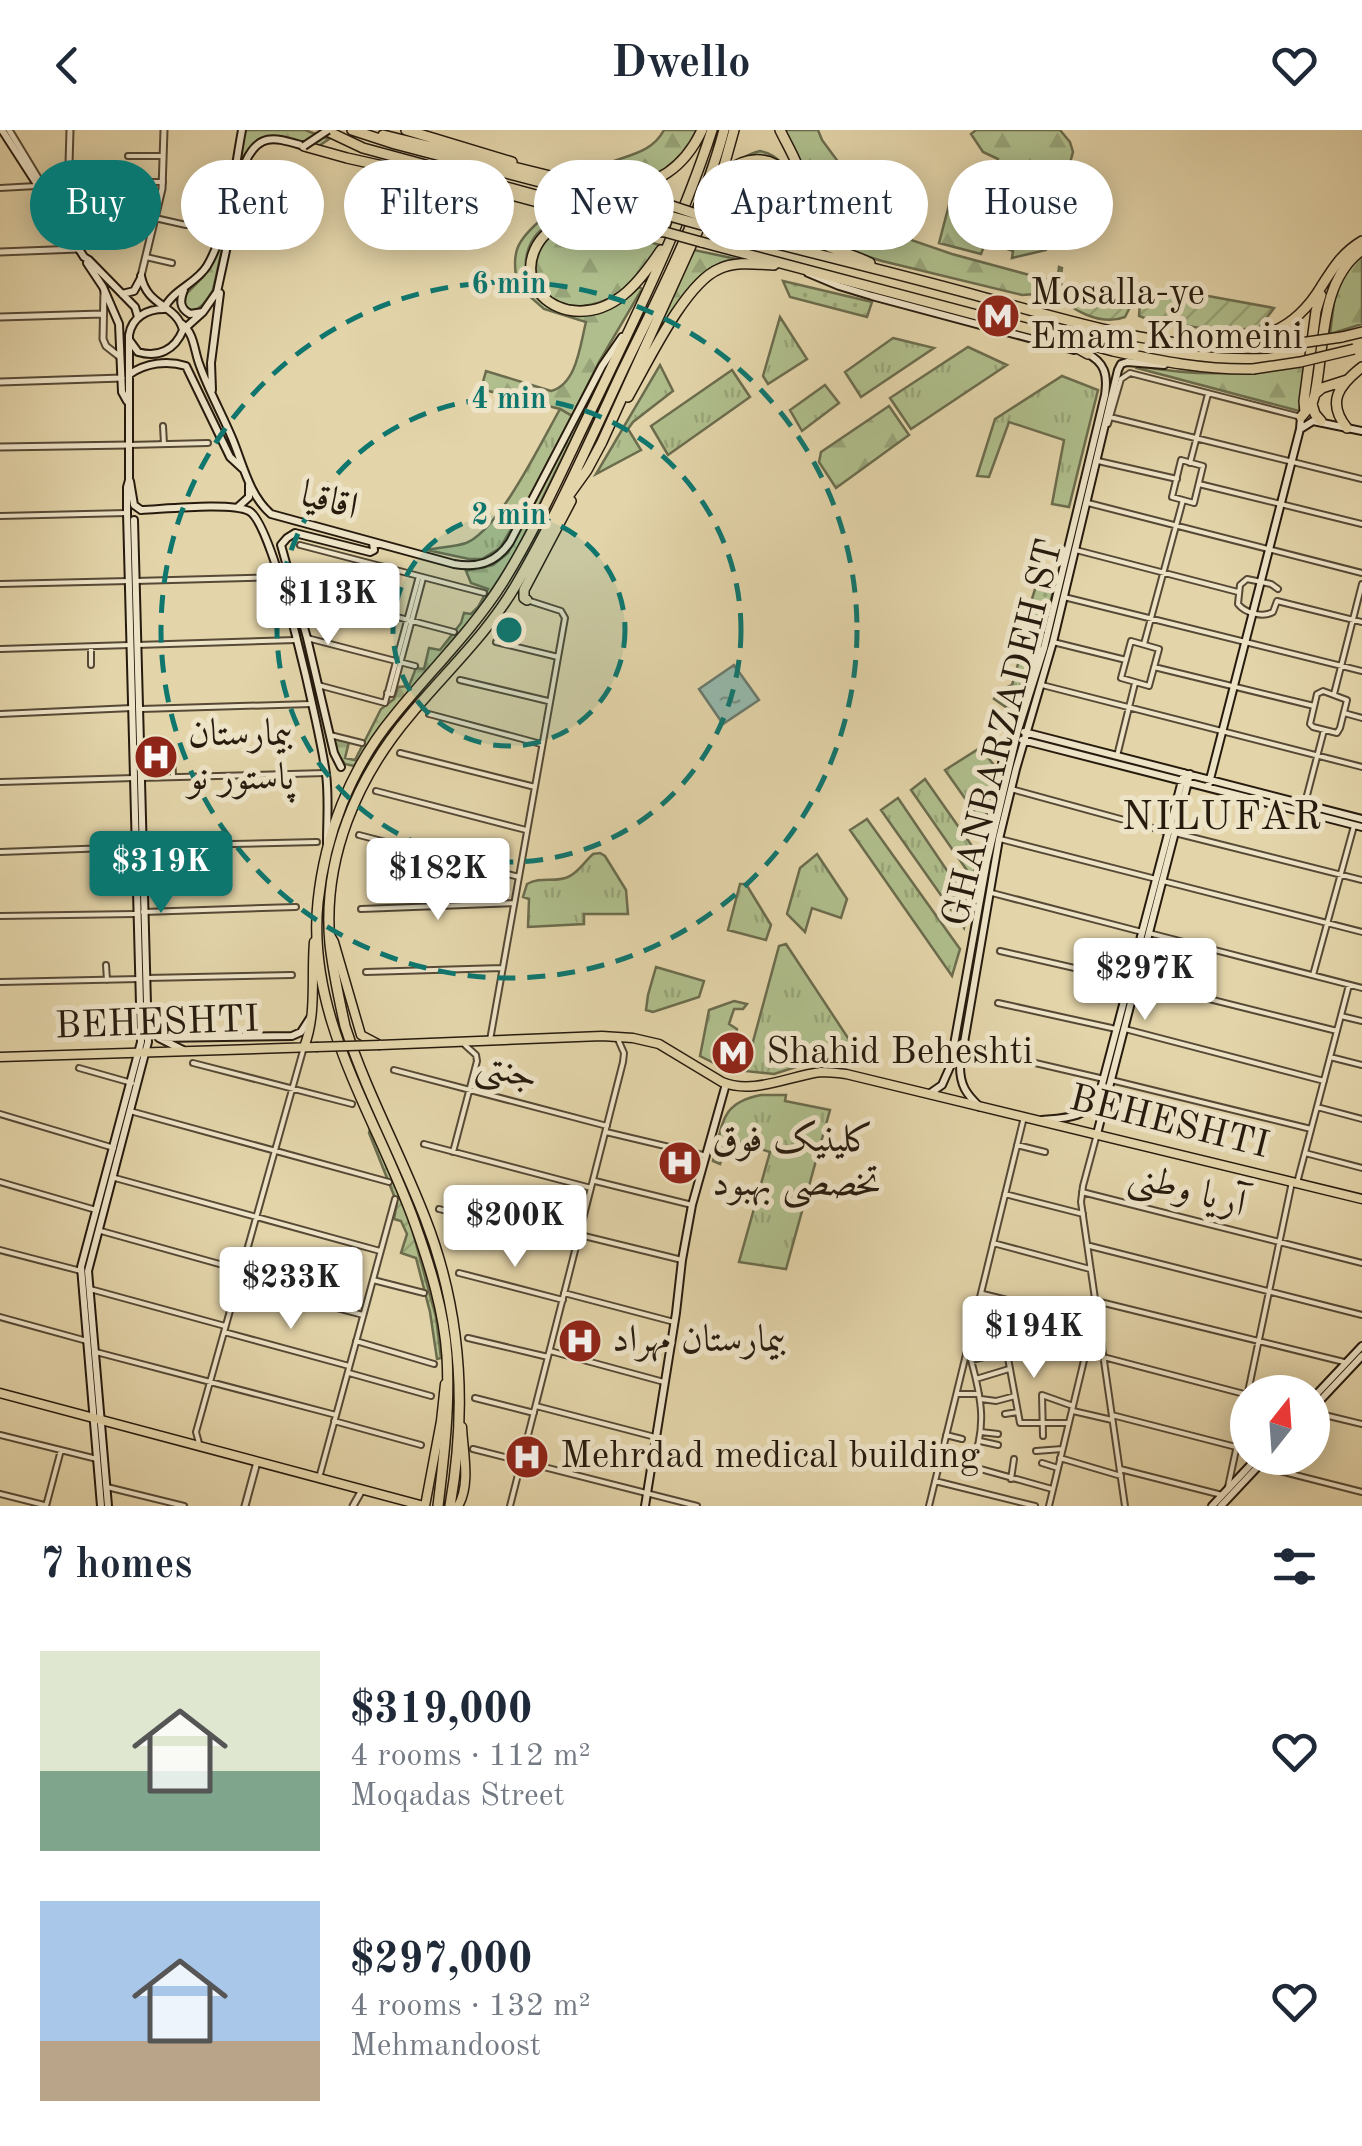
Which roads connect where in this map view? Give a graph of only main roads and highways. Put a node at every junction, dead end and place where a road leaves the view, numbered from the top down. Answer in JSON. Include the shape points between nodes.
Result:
{"nodes":[{"id":1,"x":242,"y":130,"type":"edge"},
{"id":2,"x":316,"y":130,"type":"edge"},
{"id":3,"x":352,"y":130,"type":"edge"},
{"id":4,"x":369,"y":130,"type":"edge"},
{"id":5,"x":387,"y":130,"type":"edge"},
{"id":6,"x":406,"y":130,"type":"edge"},
{"id":7,"x":702,"y":130,"type":"edge"},
{"id":8,"x":712,"y":130,"type":"edge"},
{"id":9,"x":724,"y":130,"type":"edge"},
{"id":10,"x":734,"y":130,"type":"edge"},
{"id":11,"x":780,"y":130,"type":"edge"},
{"id":12,"x":330,"y":132,"type":"edge"},
{"id":13,"x":1,"y":133,"type":"edge"},
{"id":14,"x":422,"y":144,"type":"junction"},
{"id":15,"x":304,"y":146,"type":"junction"},
{"id":16,"x":748,"y":149,"type":"dead end"},
{"id":17,"x":777,"y":152,"type":"dead end"},
{"id":18,"x":726,"y":160,"type":"edge"},
{"id":19,"x":735,"y":160,"type":"edge"},
{"id":20,"x":784,"y":160,"type":"edge"},
{"id":21,"x":674,"y":168,"type":"edge"},
{"id":22,"x":533,"y":171,"type":"joint"},
{"id":23,"x":534,"y":177,"type":"edge"},
{"id":24,"x":534,"y":194,"type":"edge"},
{"id":25,"x":534,"y":201,"type":"edge"},
{"id":26,"x":676,"y":226,"type":"junction"},
{"id":27,"x":674,"y":229,"type":"edge"},
{"id":28,"x":674,"y":234,"type":"edge"},
{"id":29,"x":694,"y":239,"type":"edge"},
{"id":30,"x":1362,"y":240,"type":"edge"},
{"id":31,"x":535,"y":250,"type":"edge"},
{"id":32,"x":660,"y":250,"type":"edge"},
{"id":33,"x":803,"y":250,"type":"edge"},
{"id":34,"x":1362,"y":250,"type":"edge"},
{"id":35,"x":84,"y":257,"type":"junction"},
{"id":36,"x":793,"y":266,"type":"junction"},
{"id":37,"x":882,"y":270,"type":"junction"},
{"id":38,"x":222,"y":277,"type":"junction"},
{"id":39,"x":1324,"y":282,"type":"junction"},
{"id":40,"x":185,"y":289,"type":"junction"},
{"id":41,"x":120,"y":294,"type":"junction"},
{"id":42,"x":166,"y":305,"type":"junction"},
{"id":43,"x":204,"y":312,"type":"junction"},
{"id":44,"x":138,"y":318,"type":"junction"},
{"id":45,"x":635,"y":320,"type":"junction"},
{"id":46,"x":184,"y":327,"type":"junction"},
{"id":47,"x":1360,"y":332,"type":"edge"},
{"id":48,"x":1054,"y":335,"type":"junction"},
{"id":49,"x":1027,"y":337,"type":"junction"},
{"id":50,"x":129,"y":340,"type":"junction"},
{"id":51,"x":1178,"y":343,"type":"junction"},
{"id":52,"x":1358,"y":348,"type":"edge"},
{"id":53,"x":1088,"y":354,"type":"junction"},
{"id":54,"x":1180,"y":366,"type":"junction"},
{"id":55,"x":1362,"y":367,"type":"edge"},
{"id":56,"x":125,"y":377,"type":"junction"},
{"id":57,"x":1347,"y":380,"type":"junction"},
{"id":58,"x":212,"y":393,"type":"junction"},
{"id":59,"x":1308,"y":407,"type":"junction"},
{"id":60,"x":1322,"y":421,"type":"junction"},
{"id":61,"x":1347,"y":428,"type":"junction"},
{"id":62,"x":1300,"y":429,"type":"junction"},
{"id":63,"x":1362,"y":432,"type":"edge"},
{"id":64,"x":602,"y":442,"type":"junction"},
{"id":65,"x":242,"y":469,"type":"junction"},
{"id":66,"x":587,"y":470,"type":"junction"},
{"id":67,"x":129,"y":480,"type":"junction"},
{"id":68,"x":249,"y":483,"type":"junction"},
{"id":69,"x":237,"y":508,"type":"junction"},
{"id":70,"x":142,"y":510,"type":"junction"},
{"id":71,"x":272,"y":514,"type":"junction"},
{"id":72,"x":130,"y":517,"type":"junction"},
{"id":73,"x":548,"y":525,"type":"junction"},
{"id":74,"x":262,"y":528,"type":"junction"},
{"id":75,"x":373,"y":542,"type":"junction"},
{"id":76,"x":526,"y":600,"type":"road end"},
{"id":77,"x":1049,"y":626,"type":"junction"},
{"id":78,"x":318,"y":685,"type":"junction"},
{"id":79,"x":307,"y":687,"type":"junction"},
{"id":80,"x":1021,"y":736,"type":"junction"},
{"id":81,"x":334,"y":753,"type":"junction"},
{"id":82,"x":323,"y":754,"type":"junction"},
{"id":83,"x":341,"y":767,"type":"dead end"},
{"id":84,"x":1186,"y":778,"type":"junction"},
{"id":85,"x":1210,"y":783,"type":"junction"},
{"id":86,"x":1362,"y":819,"type":"edge"},
{"id":87,"x":1358,"y":826,"type":"edge"},
{"id":88,"x":326,"y":856,"type":"junction"},
{"id":89,"x":987,"y":861,"type":"junction"},
{"id":90,"x":986,"y":892,"type":"junction"},
{"id":91,"x":318,"y":923,"type":"junction"},
{"id":92,"x":330,"y":935,"type":"junction"},
{"id":93,"x":142,"y":978,"type":"junction"},
{"id":94,"x":312,"y":1012,"type":"junction"},
{"id":95,"x":147,"y":1024,"type":"junction"},
{"id":96,"x":250,"y":1036,"type":"junction"},
{"id":97,"x":211,"y":1037,"type":"junction"},
{"id":98,"x":159,"y":1038,"type":"junction"},
{"id":99,"x":380,"y":1044,"type":"junction"},
{"id":100,"x":304,"y":1047,"type":"junction"},
{"id":101,"x":264,"y":1048,"type":"junction"},
{"id":102,"x":202,"y":1050,"type":"junction"},
{"id":103,"x":184,"y":1051,"type":"junction"},
{"id":104,"x":143,"y":1052,"type":"junction"},
{"id":105,"x":0,"y":1056,"type":"edge"},
{"id":106,"x":1108,"y":1080,"type":"junction"},
{"id":107,"x":726,"y":1084,"type":"junction"},
{"id":108,"x":928,"y":1094,"type":"junction"},
{"id":109,"x":980,"y":1107,"type":"junction"},
{"id":110,"x":1041,"y":1120,"type":"junction"},
{"id":111,"x":1097,"y":1134,"type":"junction"},
{"id":112,"x":1362,"y":1199,"type":"edge"},
{"id":113,"x":1362,"y":1346,"type":"edge"},
{"id":114,"x":458,"y":1354,"type":"junction"},
{"id":115,"x":1362,"y":1356,"type":"edge"},
{"id":116,"x":1354,"y":1365,"type":"edge"},
{"id":117,"x":447,"y":1369,"type":"junction"},
{"id":118,"x":1330,"y":1384,"type":"edge"},
{"id":119,"x":1330,"y":1391,"type":"edge"},
{"id":120,"x":0,"y":1393,"type":"edge"},
{"id":121,"x":98,"y":1420,"type":"junction"},
{"id":122,"x":1244,"y":1475,"type":"edge"},
{"id":123,"x":1247,"y":1475,"type":"edge"},
{"id":124,"x":101,"y":1506,"type":"edge"},
{"id":125,"x":108,"y":1506,"type":"edge"},
{"id":126,"x":424,"y":1506,"type":"edge"},
{"id":127,"x":438,"y":1506,"type":"edge"},
{"id":128,"x":453,"y":1506,"type":"edge"},
{"id":129,"x":644,"y":1506,"type":"edge"},
{"id":130,"x":1212,"y":1506,"type":"edge"},
{"id":131,"x":1220,"y":1506,"type":"edge"}],
"edges":[{"from":1,"to":40,"type":"main road","via":[[218,243],[205,270]]},
{"from":2,"to":12,"type":"highway"},
{"from":3,"to":23,"type":"highway"},
{"from":4,"to":14,"type":"highway"},
{"from":5,"to":14,"type":"highway"},
{"from":6,"to":22,"type":"highway"},
{"from":7,"to":21,"type":"highway"},
{"from":8,"to":26,"type":"highway"},
{"from":9,"to":73,"type":"highway","via":[[689,232]]},
{"from":10,"to":18,"type":"highway"},
{"from":11,"to":37,"type":"highway","via":[[800,173],[809,233]]},
{"from":12,"to":15,"type":"main road","bridge":true},
{"from":12,"to":24,"type":"highway","via":[[396,158]]},
{"from":13,"to":35,"type":"main road"},
{"from":14,"to":22,"type":"highway"},
{"from":15,"to":25,"type":"highway"},
{"from":15,"to":38,"type":"main road","via":[[273,138],[248,155]]},
{"from":16,"to":19,"type":"highway"},
{"from":17,"to":20,"type":"highway"},
{"from":26,"to":27,"type":"highway"},
{"from":26,"to":45,"type":"highway"},
{"from":28,"to":36,"type":"highway","bridge":true},
{"from":29,"to":64,"type":"highway"},
{"from":30,"to":39,"type":"highway","via":[[1336,261]]},
{"from":31,"to":32,"type":"highway","via":[[534,284],[546,300],[581,311],[606,306],[639,282]]},
{"from":33,"to":37,"type":"highway"},
{"from":34,"to":59,"type":"highway","via":[[1334,284]]},
{"from":35,"to":41,"type":"main road"},
{"from":35,"to":56,"type":"main road","via":[[120,324]]},
{"from":36,"to":48,"type":"highway"},
{"from":36,"to":49,"type":"main road","via":[[838,286]]},
{"from":36,"to":64,"type":"highway","via":[[732,265],[703,278]]},
{"from":37,"to":51,"type":"highway"},
{"from":38,"to":43,"type":"main road"},
{"from":38,"to":58,"type":"main road"},
{"from":39,"to":51,"type":"highway","via":[[1305,311],[1272,333]]},
{"from":39,"to":59,"type":"highway"},
{"from":40,"to":42,"type":"main road"},
{"from":40,"to":43,"type":"main road","via":[[183,309]]},
{"from":41,"to":42,"type":"main road","via":[[134,291],[142,276],[151,298]]},
{"from":41,"to":44,"type":"main road"},
{"from":42,"to":44,"type":"main road"},
{"from":42,"to":46,"type":"main road"},
{"from":43,"to":46,"type":"main road"},
{"from":44,"to":50,"type":"main road"},
{"from":45,"to":75,"type":"main road","name":"اقاقیا","via":[[602,366],[502,553],[464,566]]},
{"from":45,"to":88,"type":"highway","via":[[506,578],[372,745]]},
{"from":46,"to":50,"type":"main road","via":[[173,346],[155,354],[138,352]]},
{"from":46,"to":58,"type":"main road"},
{"from":47,"to":51,"type":"highway","bridge":true,"via":[[1266,348]]},
{"from":48,"to":49,"type":"highway"},
{"from":48,"to":53,"type":"highway"},
{"from":48,"to":54,"type":"highway"},
{"from":49,"to":53,"type":"main road"},
{"from":50,"to":56,"type":"main road"},
{"from":52,"to":54,"type":"highway","bridge":true,"via":[[1253,369]]},
{"from":53,"to":77,"type":"main road","name":"GHANBARZADEH ST","via":[[1102,364],[1105,396]]},
{"from":54,"to":80,"type":"main road","name":"GHANBARZADEH ST","via":[[1127,362],[1118,370],[1053,642]]},
{"from":55,"to":57,"type":"highway"},
{"from":56,"to":65,"type":"main road","via":[[148,365],[186,366]]},
{"from":56,"to":67,"type":"main road"},
{"from":57,"to":59,"type":"highway","via":[[1322,388]]},
{"from":57,"to":61,"type":"highway","via":[[1336,400]]},
{"from":58,"to":65,"type":"main road"},
{"from":59,"to":60,"type":"highway"},
{"from":59,"to":62,"type":"main road"},
{"from":60,"to":61,"type":"main road"},
{"from":60,"to":62,"type":"main road"},
{"from":61,"to":63,"type":"main road"},
{"from":62,"to":85,"type":"main road"},
{"from":64,"to":66,"type":"highway"},
{"from":65,"to":68,"type":"main road"},
{"from":66,"to":73,"type":"highway"},
{"from":66,"to":76,"type":"highway","via":[[524,590]]},
{"from":67,"to":70,"type":"main road","via":[[134,505]]},
{"from":67,"to":72,"type":"main road"},
{"from":68,"to":69,"type":"main road","via":[[249,498]]},
{"from":68,"to":71,"type":"main road"},
{"from":69,"to":70,"type":"main road"},
{"from":69,"to":74,"type":"main road"},
{"from":70,"to":72,"type":"main road"},
{"from":71,"to":74,"type":"main road"},
{"from":71,"to":75,"type":"main road","name":"اقاقیا"},
{"from":72,"to":93,"type":"main road"},
{"from":73,"to":92,"type":"highway","via":[[488,626],[401,725],[364,779],[340,844]]},
{"from":74,"to":79,"type":"main road"},
{"from":75,"to":78,"type":"main road","name":"اقاقیا","via":[[370,552],[299,534],[282,545]]},
{"from":77,"to":80,"type":"main road","name":"GHANBARZADEH ST"},
{"from":77,"to":89,"type":"main road","via":[[1012,722]]},
{"from":78,"to":79,"type":"main road"},
{"from":78,"to":81,"type":"main road"},
{"from":79,"to":82,"type":"main road"},
{"from":80,"to":84,"type":"main road"},
{"from":80,"to":84,"type":"main road"},
{"from":80,"to":89,"type":"main road","name":"GHANBARZADEH ST"},
{"from":80,"to":90,"type":"main road","name":"GHANBARZADEH ST"},
{"from":81,"to":82,"type":"main road"},
{"from":81,"to":83,"type":"main road"},
{"from":82,"to":88,"type":"main road"},
{"from":84,"to":85,"type":"main road"},
{"from":84,"to":106,"type":"main road"},
{"from":85,"to":86,"type":"main road"},
{"from":85,"to":87,"type":"main road"},
{"from":88,"to":91,"type":"highway"},
{"from":89,"to":90,"type":"main road","name":"GHANBARZADEH ST"},
{"from":90,"to":108,"type":"main road","name":"GHANBARZADEH ST","via":[[950,1067],[942,1085]]},
{"from":90,"to":109,"type":"main road","name":"GHANBARZADEH ST","via":[[960,1066],[963,1090]]},
{"from":91,"to":94,"type":"main road"},
{"from":91,"to":117,"type":"highway","via":[[332,1026],[415,1223],[441,1314]]},
{"from":92,"to":99,"type":"main road","via":[[358,1030]]},
{"from":92,"to":114,"type":"highway","via":[[345,1026],[426,1220]]},
{"from":93,"to":95,"type":"main road"},
{"from":93,"to":104,"type":"main road"},
{"from":94,"to":96,"type":"main road","via":[[297,1035]]},
{"from":94,"to":100,"type":"main road"},
{"from":95,"to":98,"type":"main road"},
{"from":95,"to":104,"type":"main road"},
{"from":96,"to":97,"type":"main road"},
{"from":96,"to":101,"type":"main road"},
{"from":97,"to":98,"type":"main road"},
{"from":97,"to":102,"type":"main road"},
{"from":98,"to":103,"type":"main road"},
{"from":99,"to":100,"type":"main road","name":"BEHESHTI","bridge":true},
{"from":99,"to":107,"type":"main road","via":[[617,1036],[659,1044]]},
{"from":100,"to":101,"type":"main road","name":"BEHESHTI"},
{"from":101,"to":102,"type":"main road","name":"BEHESHTI"},
{"from":102,"to":103,"type":"main road","name":"BEHESHTI"},
{"from":103,"to":104,"type":"main road","name":"BEHESHTI"},
{"from":104,"to":105,"type":"main road","name":"BEHESHTI"},
{"from":104,"to":121,"type":"main road","via":[[89,1263]]},
{"from":104,"to":121,"type":"main road","via":[[81,1271]]},
{"from":106,"to":110,"type":"main road","via":[[1088,1110]]},
{"from":106,"to":111,"type":"main road"},
{"from":107,"to":108,"type":"main road","name":"BEHESHTI","via":[[826,1072]]},
{"from":107,"to":129,"type":"main road","via":[[692,1205]]},
{"from":108,"to":109,"type":"main road","name":"BEHESHTI"},
{"from":109,"to":110,"type":"main road","name":"BEHESHTI"},
{"from":110,"to":111,"type":"main road","name":"BEHESHTI"},
{"from":111,"to":112,"type":"main road","name":"BEHESHTI"},
{"from":113,"to":116,"type":"main road"},
{"from":114,"to":128,"type":"highway"},
{"from":114,"to":128,"type":"main road","via":[[464,1480],[463,1498]]},
{"from":115,"to":116,"type":"main road"},
{"from":116,"to":118,"type":"main road"},
{"from":116,"to":119,"type":"main road"},
{"from":117,"to":126,"type":"main road"},
{"from":117,"to":127,"type":"highway"},
{"from":120,"to":121,"type":"main road"},
{"from":121,"to":124,"type":"main road"},
{"from":121,"to":125,"type":"main road"},
{"from":121,"to":126,"type":"main road"},
{"from":122,"to":130,"type":"main road"},
{"from":123,"to":131,"type":"main road"}]}
